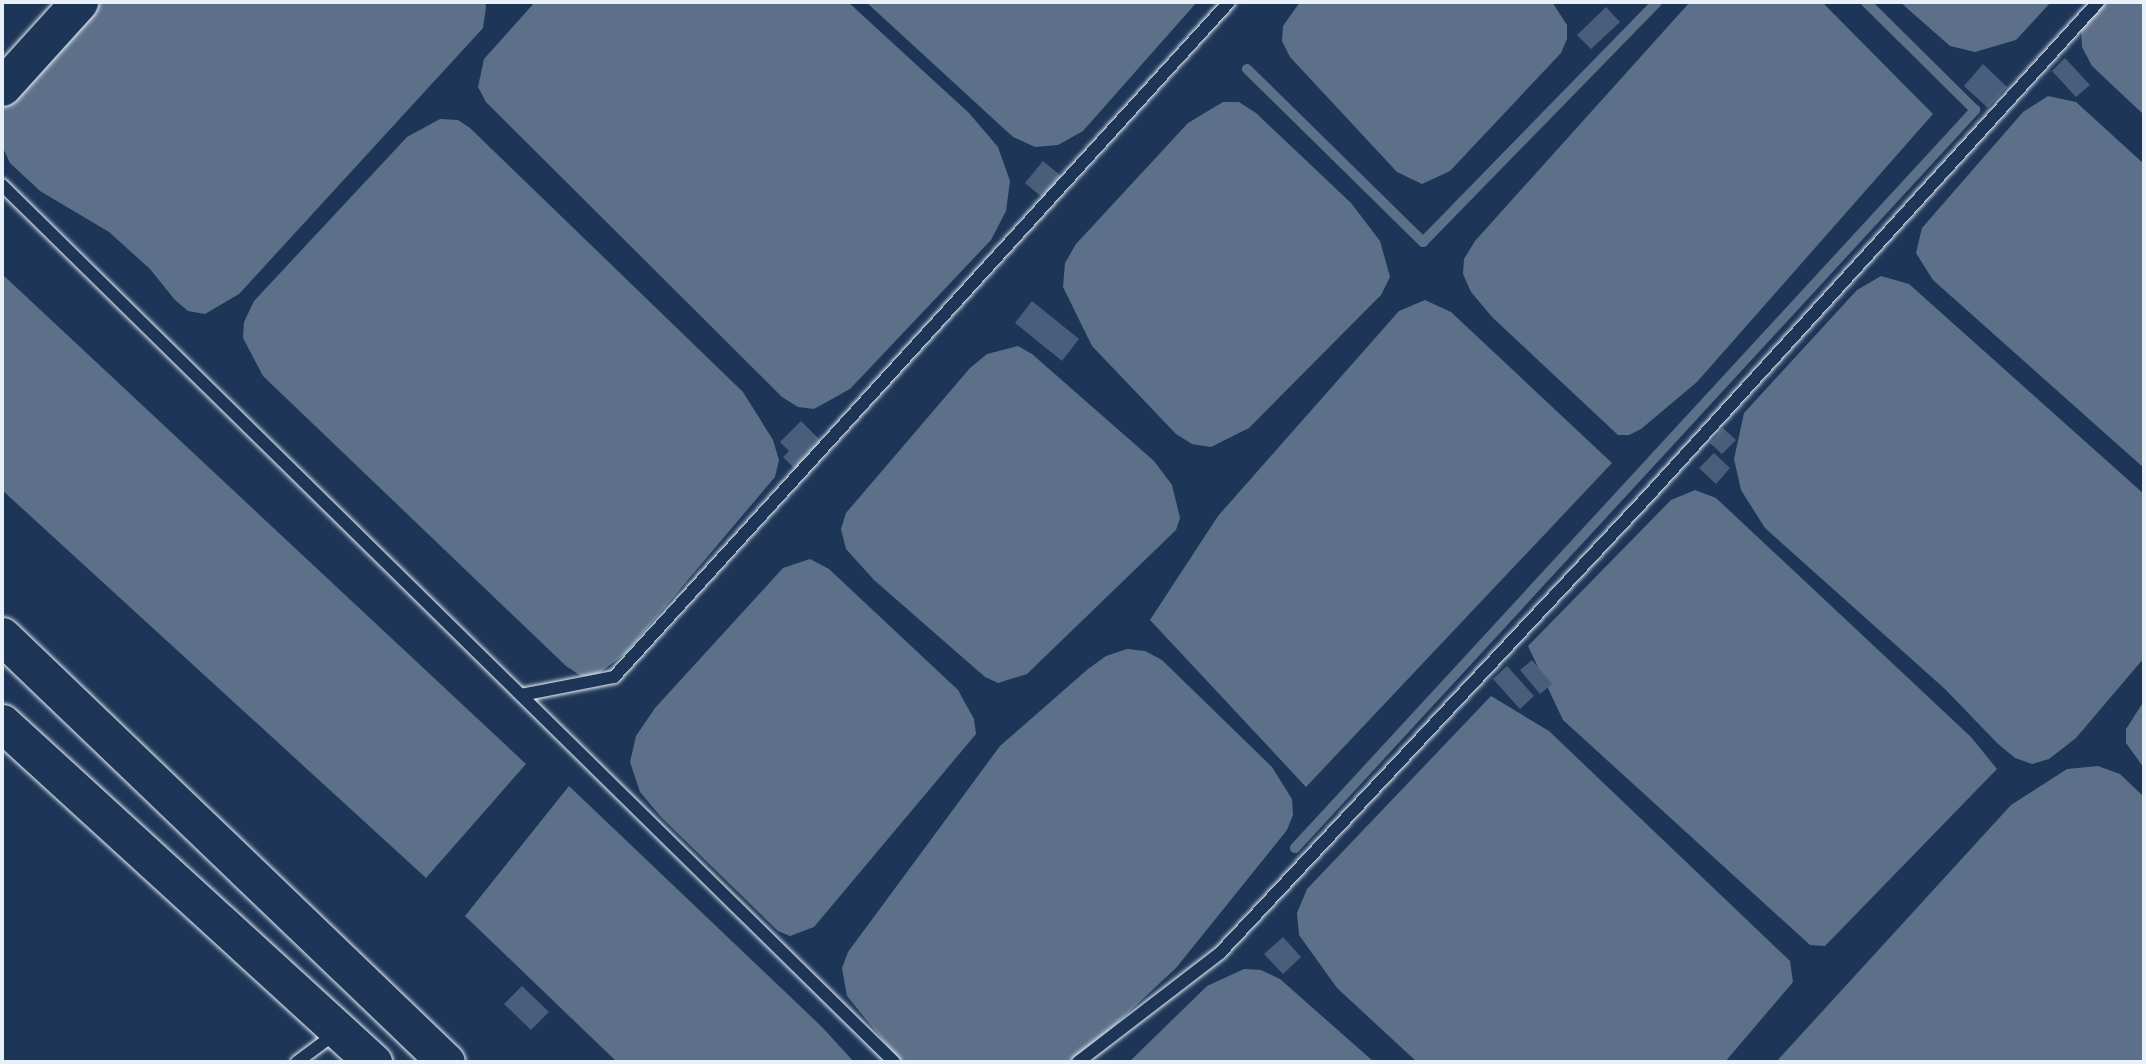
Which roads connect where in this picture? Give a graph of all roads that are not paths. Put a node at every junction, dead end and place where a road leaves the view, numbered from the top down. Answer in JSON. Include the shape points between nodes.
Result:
{"nodes":[{"id":1,"x":79,"y":2,"type":"edge"},
{"id":2,"x":1229,"y":2,"type":"edge"},
{"id":3,"x":2098,"y":2,"type":"edge"},
{"id":4,"x":2,"y":87,"type":"edge"},
{"id":5,"x":2,"y":185,"type":"edge"},
{"id":6,"x":2,"y":636,"type":"edge"},
{"id":7,"x":521,"y":695,"type":"junction"},
{"id":8,"x":2,"y":723,"type":"edge"},
{"id":9,"x":340,"y":1030,"type":"junction"},
{"id":10,"x":297,"y":1062,"type":"edge"},
{"id":11,"x":373,"y":1062,"type":"edge"},
{"id":12,"x":446,"y":1062,"type":"edge"},
{"id":13,"x":894,"y":1062,"type":"edge"},
{"id":14,"x":1078,"y":1062,"type":"edge"}],
"edges":[{"from":1,"to":4,"type":"main road"},
{"from":2,"to":7,"type":"lane","via":[[614,677]]},
{"from":3,"to":14,"type":"lane","via":[[1649,495],[1220,953]]},
{"from":5,"to":7,"type":"lane"},
{"from":6,"to":12,"type":"main road"},
{"from":7,"to":13,"type":"lane"},
{"from":8,"to":9,"type":"main road"},
{"from":9,"to":10,"type":"lane"},
{"from":9,"to":11,"type":"main road"}]}
